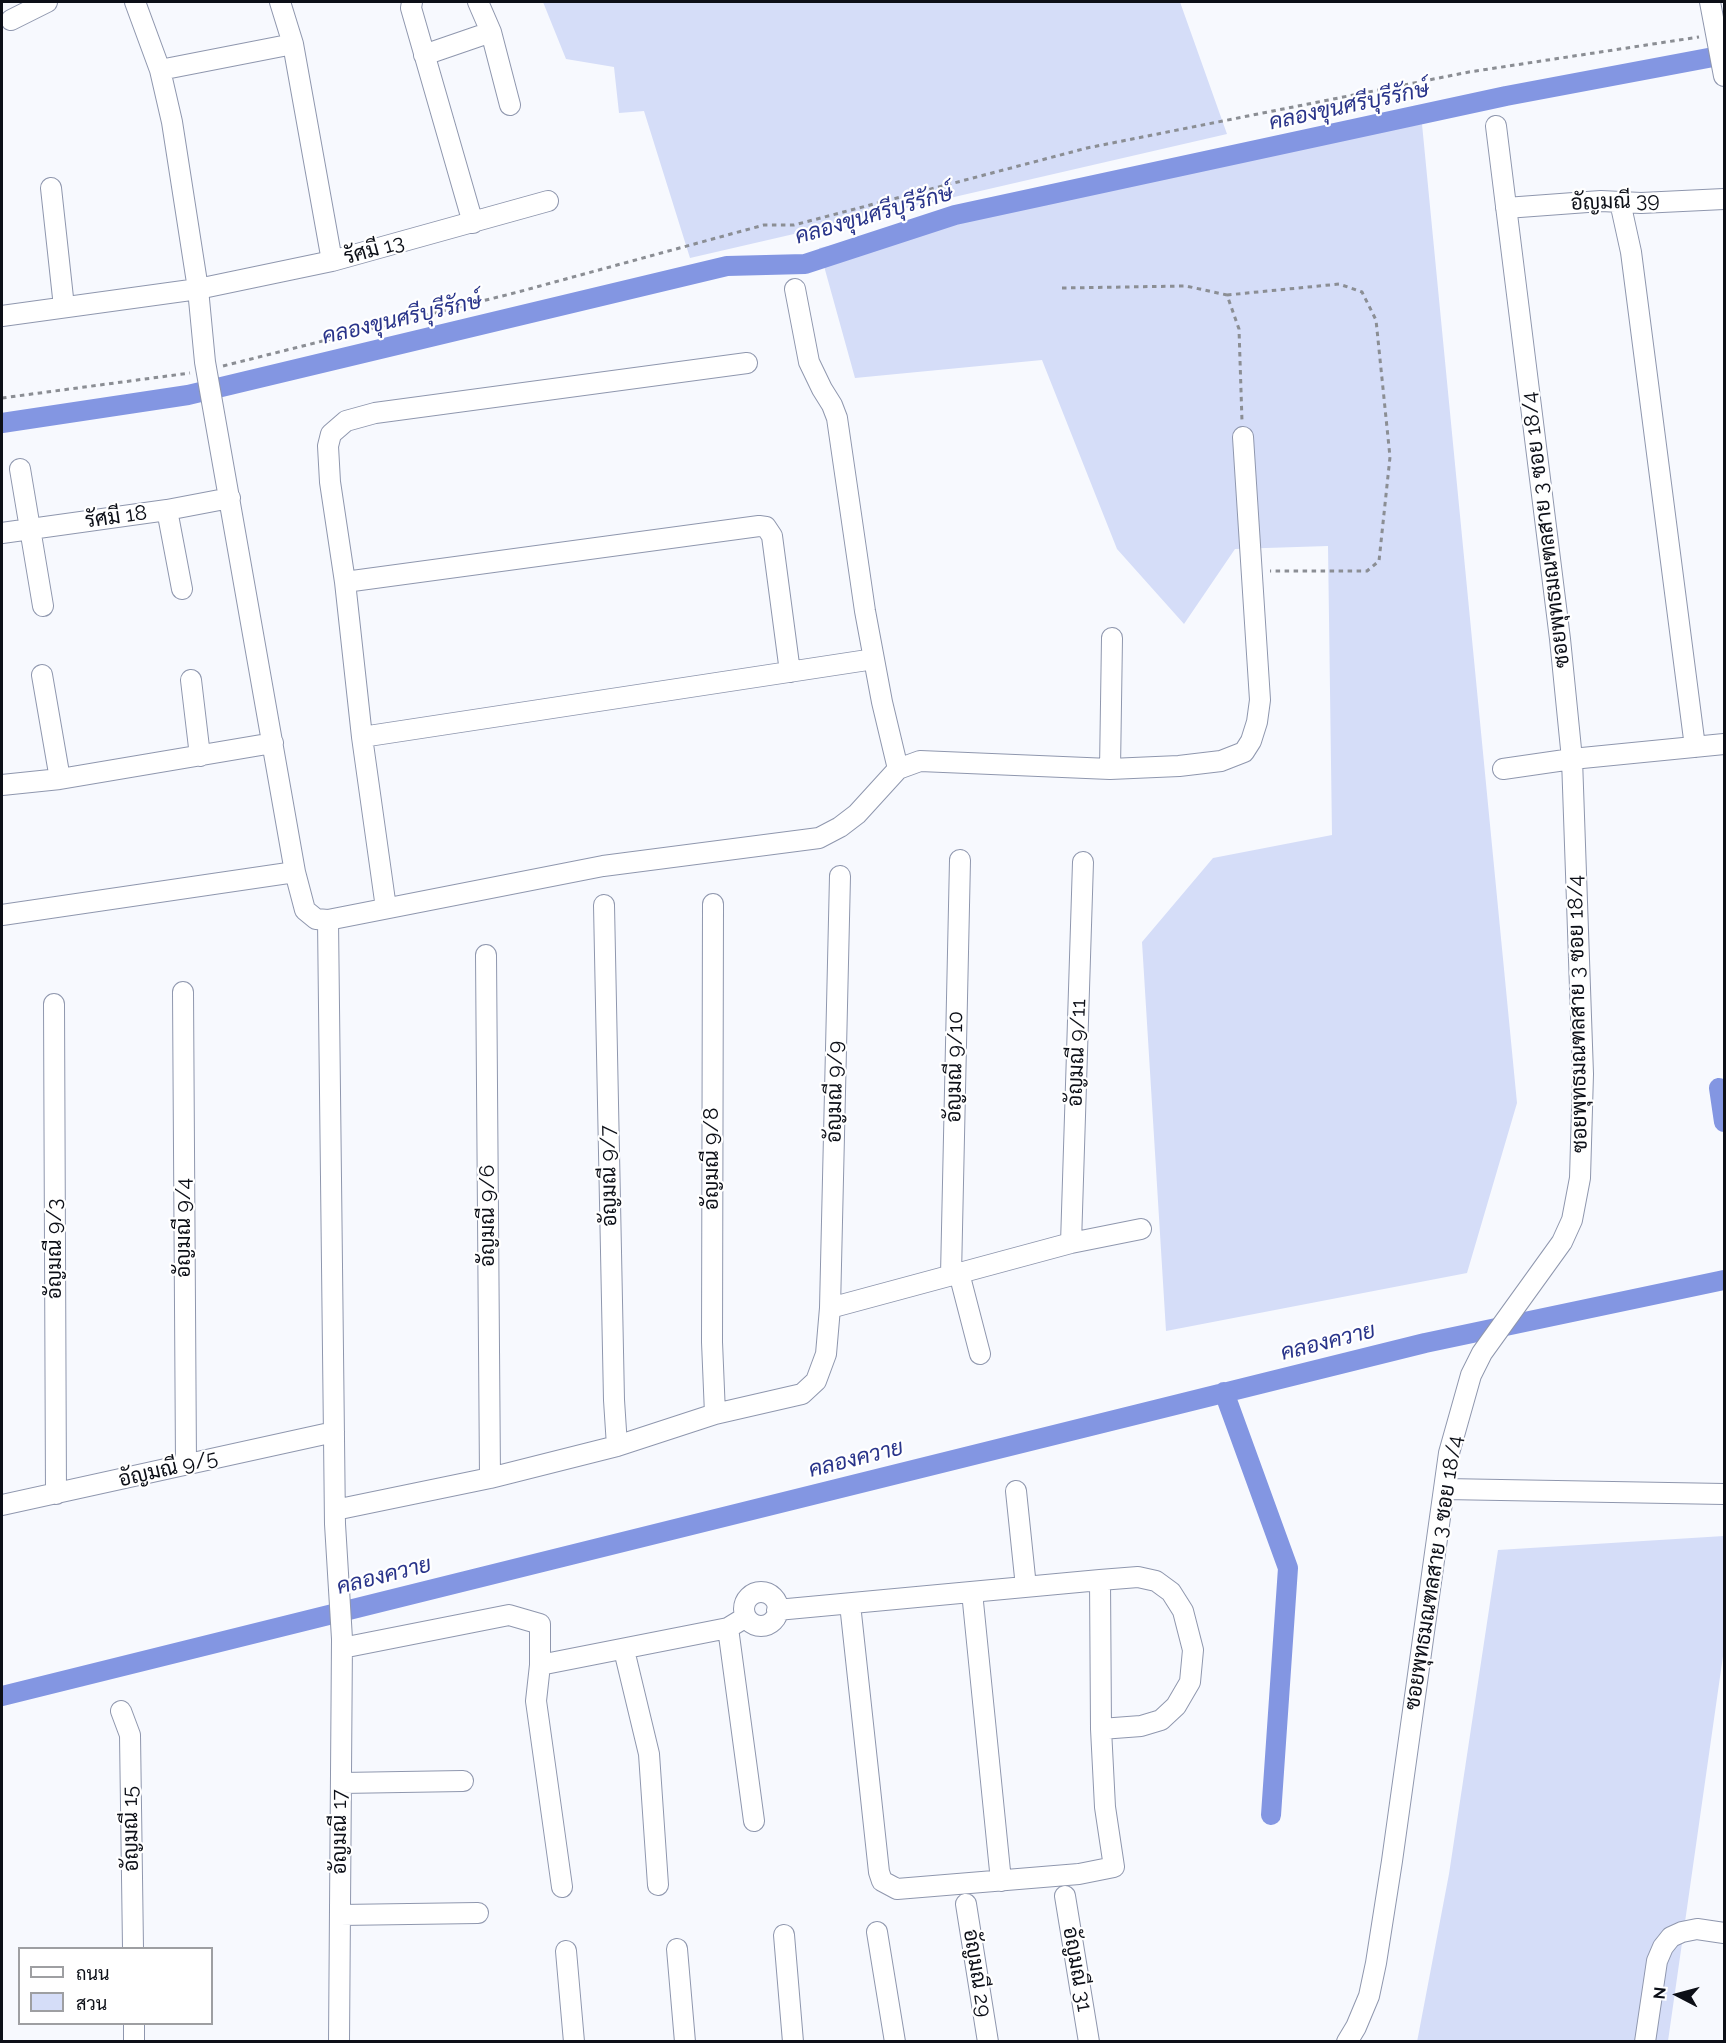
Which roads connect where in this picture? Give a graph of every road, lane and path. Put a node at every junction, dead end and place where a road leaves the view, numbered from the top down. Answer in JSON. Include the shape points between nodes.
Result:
{"nodes":[{"id":1,"x":47,"y":2,"type":"edge"},
{"id":2,"x":135,"y":2,"type":"edge"},
{"id":3,"x":280,"y":2,"type":"edge"},
{"id":4,"x":412,"y":2,"type":"edge"},
{"id":5,"x":478,"y":2,"type":"edge"},
{"id":6,"x":1710,"y":2,"type":"edge"},
{"id":7,"x":11,"y":20,"type":"dead end"},
{"id":8,"x":491,"y":32,"type":"junction"},
{"id":9,"x":1705,"y":36,"type":"dead end"},
{"id":10,"x":293,"y":44,"type":"junction"},
{"id":11,"x":424,"y":55,"type":"junction"},
{"id":12,"x":160,"y":70,"type":"junction"},
{"id":13,"x":1725,"y":76,"type":"edge"},
{"id":14,"x":510,"y":105,"type":"dead end"},
{"id":15,"x":1496,"y":126,"type":"dead end"},
{"id":16,"x":51,"y":188,"type":"dead end"},
{"id":17,"x":1725,"y":199,"type":"edge"},
{"id":18,"x":548,"y":201,"type":"dead end"},
{"id":19,"x":1620,"y":202,"type":"junction"},
{"id":20,"x":1506,"y":208,"type":"junction"},
{"id":21,"x":472,"y":223,"type":"junction"},
{"id":22,"x":332,"y":261,"type":"junction"},
{"id":23,"x":1062,"y":288,"type":"dead end"},
{"id":24,"x":198,"y":289,"type":"junction"},
{"id":25,"x":795,"y":289,"type":"dead end"},
{"id":26,"x":1227,"y":295,"type":"junction"},
{"id":27,"x":64,"y":308,"type":"junction"},
{"id":28,"x":2,"y":316,"type":"edge"},
{"id":29,"x":747,"y":363,"type":"dead end"},
{"id":30,"x":206,"y":367,"type":"junction"},
{"id":31,"x":2,"y":398,"type":"edge"},
{"id":32,"x":1243,"y":437,"type":"joint"},
{"id":33,"x":20,"y":469,"type":"dead end"},
{"id":34,"x":230,"y":498,"type":"junction"},
{"id":35,"x":167,"y":510,"type":"junction"},
{"id":36,"x":31,"y":529,"type":"junction"},
{"id":37,"x":2,"y":533,"type":"edge"},
{"id":38,"x":1250,"y":571,"type":"junction"},
{"id":39,"x":345,"y":582,"type":"junction"},
{"id":40,"x":182,"y":589,"type":"dead end"},
{"id":41,"x":43,"y":606,"type":"dead end"},
{"id":42,"x":1112,"y":638,"type":"dead end"},
{"id":43,"x":874,"y":659,"type":"junction"},
{"id":44,"x":790,"y":672,"type":"junction"},
{"id":45,"x":42,"y":675,"type":"dead end"},
{"id":46,"x":191,"y":680,"type":"dead end"},
{"id":47,"x":362,"y":736,"type":"junction"},
{"id":48,"x":273,"y":743,"type":"junction"},
{"id":49,"x":1725,"y":744,"type":"edge"},
{"id":50,"x":1695,"y":747,"type":"junction"},
{"id":51,"x":200,"y":756,"type":"junction"},
{"id":52,"x":1572,"y":759,"type":"junction"},
{"id":53,"x":898,"y":769,"type":"junction"},
{"id":54,"x":1110,"y":769,"type":"junction"},
{"id":55,"x":1503,"y":769,"type":"dead end"},
{"id":56,"x":60,"y":779,"type":"junction"},
{"id":57,"x":2,"y":785,"type":"edge"},
{"id":58,"x":960,"y":860,"type":"dead end"},
{"id":59,"x":1083,"y":862,"type":"dead end"},
{"id":60,"x":295,"y":872,"type":"junction"},
{"id":61,"x":840,"y":876,"type":"dead end"},
{"id":62,"x":713,"y":904,"type":"dead end"},
{"id":63,"x":604,"y":905,"type":"dead end"},
{"id":64,"x":386,"y":908,"type":"junction"},
{"id":65,"x":2,"y":915,"type":"edge"},
{"id":66,"x":328,"y":920,"type":"junction"},
{"id":67,"x":486,"y":955,"type":"dead end"},
{"id":68,"x":183,"y":992,"type":"dead end"},
{"id":69,"x":54,"y":1004,"type":"dead end"},
{"id":70,"x":1141,"y":1229,"type":"dead end"},
{"id":71,"x":1071,"y":1243,"type":"junction"},
{"id":72,"x":955,"y":1274,"type":"junction"},
{"id":73,"x":831,"y":1308,"type":"junction"},
{"id":74,"x":980,"y":1354,"type":"dead end"},
{"id":75,"x":715,"y":1413,"type":"junction"},
{"id":76,"x":334,"y":1432,"type":"junction"},
{"id":77,"x":617,"y":1446,"type":"junction"},
{"id":78,"x":186,"y":1464,"type":"junction"},
{"id":79,"x":490,"y":1478,"type":"junction"},
{"id":80,"x":1445,"y":1489,"type":"junction"},
{"id":81,"x":1016,"y":1491,"type":"dead end"},
{"id":82,"x":56,"y":1494,"type":"junction"},
{"id":83,"x":1725,"y":1494,"type":"edge"},
{"id":84,"x":2,"y":1505,"type":"edge"},
{"id":85,"x":335,"y":1517,"type":"junction"},
{"id":86,"x":1100,"y":1580,"type":"junction"},
{"id":87,"x":1026,"y":1587,"type":"junction"},
{"id":88,"x":972,"y":1592,"type":"junction"},
{"id":89,"x":850,"y":1604,"type":"junction"},
{"id":90,"x":728,"y":1628,"type":"junction"},
{"id":91,"x":342,"y":1648,"type":"junction"},
{"id":92,"x":624,"y":1650,"type":"junction"},
{"id":93,"x":540,"y":1665,"type":"junction"},
{"id":94,"x":121,"y":1711,"type":"dead end"},
{"id":95,"x":1101,"y":1729,"type":"junction"},
{"id":96,"x":463,"y":1782,"type":"dead end"},
{"id":97,"x":341,"y":1783,"type":"junction"},
{"id":98,"x":754,"y":1821,"type":"dead end"},
{"id":99,"x":1001,"y":1881,"type":"junction"},
{"id":100,"x":658,"y":1885,"type":"dead end"},
{"id":101,"x":562,"y":1887,"type":"dead end"},
{"id":102,"x":1065,"y":1896,"type":"dead end"},
{"id":103,"x":966,"y":1904,"type":"dead end"},
{"id":104,"x":477,"y":1913,"type":"dead end"},
{"id":105,"x":340,"y":1915,"type":"junction"},
{"id":106,"x":877,"y":1932,"type":"dead end"},
{"id":107,"x":1725,"y":1933,"type":"edge"},
{"id":108,"x":784,"y":1935,"type":"dead end"},
{"id":109,"x":133,"y":1947,"type":"edge"},
{"id":110,"x":677,"y":1949,"type":"dead end"},
{"id":111,"x":566,"y":1951,"type":"dead end"},
{"id":112,"x":134,"y":2025,"type":"edge"},
{"id":113,"x":134,"y":2042,"type":"edge"},
{"id":114,"x":339,"y":2042,"type":"edge"},
{"id":115,"x":574,"y":2042,"type":"edge"},
{"id":116,"x":685,"y":2042,"type":"edge"},
{"id":117,"x":793,"y":2042,"type":"edge"},
{"id":118,"x":895,"y":2042,"type":"edge"},
{"id":119,"x":988,"y":2042,"type":"edge"},
{"id":120,"x":1089,"y":2042,"type":"edge"},
{"id":121,"x":1347,"y":2042,"type":"edge"},
{"id":122,"x":1645,"y":2042,"type":"edge"}],
"edges":[{"from":1,"to":7,"type":"street"},
{"from":2,"to":12,"type":"street"},
{"from":3,"to":10,"type":"street"},
{"from":4,"to":11,"type":"street"},
{"from":5,"to":8,"type":"street"},
{"from":6,"to":13,"type":"street"},
{"from":8,"to":11,"type":"street"},
{"from":8,"to":14,"type":"street"},
{"from":9,"to":30,"type":"path","via":[[1469,72],[1087,148],[794,225],[764,225],[518,292]]},
{"from":10,"to":12,"type":"street"},
{"from":10,"to":22,"type":"street"},
{"from":11,"to":21,"type":"street"},
{"from":12,"to":24,"type":"street"},
{"from":15,"to":20,"type":"street","name":"ซอยพุทธมณฑลสาย 3 ซอย 18/4"},
{"from":16,"to":27,"type":"street"},
{"from":17,"to":19,"type":"street","name":"อัญมณี 39"},
{"from":18,"to":21,"type":"street","name":"รัศมี 13"},
{"from":19,"to":20,"type":"street","name":"อัญมณี 39"},
{"from":19,"to":50,"type":"street","via":[[1631,252]]},
{"from":20,"to":52,"type":"street","name":"ซอยพุทธมณฑลสาย 3 ซอย 18/4"},
{"from":21,"to":22,"type":"street","name":"รัศมี 13"},
{"from":22,"to":24,"type":"street","name":"รัศมี 13"},
{"from":23,"to":26,"type":"path","via":[[1186,286]]},
{"from":24,"to":27,"type":"street","name":"รัศมี 13"},
{"from":24,"to":30,"type":"street"},
{"from":25,"to":43,"type":"street","via":[[809,362],[837,418]]},
{"from":26,"to":32,"type":"path","via":[[1239,329]]},
{"from":26,"to":38,"type":"path","via":[[1339,284],[1362,292],[1376,320],[1390,457],[1379,561],[1367,571]]},
{"from":27,"to":28,"type":"street","name":"รัศมี 13"},
{"from":29,"to":39,"type":"street","via":[[375,413],[346,421],[331,434],[327,446]]},
{"from":30,"to":31,"type":"path"},
{"from":30,"to":34,"type":"street"},
{"from":32,"to":38,"type":"street"},
{"from":33,"to":36,"type":"street"},
{"from":34,"to":35,"type":"street","name":"รัศมี 18"},
{"from":34,"to":48,"type":"street"},
{"from":35,"to":36,"type":"street","name":"รัศมี 18"},
{"from":35,"to":40,"type":"street"},
{"from":36,"to":37,"type":"street","name":"รัศมี 18"},
{"from":36,"to":41,"type":"street"},
{"from":38,"to":54,"type":"street","via":[[1260,700],[1257,722],[1244,752],[1221,761]]},
{"from":39,"to":44,"type":"street","via":[[766,526],[772,536]]},
{"from":39,"to":47,"type":"street"},
{"from":42,"to":54,"type":"street"},
{"from":43,"to":44,"type":"street"},
{"from":43,"to":53,"type":"street"},
{"from":44,"to":47,"type":"street"},
{"from":45,"to":56,"type":"street"},
{"from":46,"to":51,"type":"street"},
{"from":47,"to":64,"type":"street"},
{"from":48,"to":51,"type":"street"},
{"from":48,"to":60,"type":"street"},
{"from":49,"to":50,"type":"street"},
{"from":50,"to":52,"type":"street"},
{"from":51,"to":56,"type":"street"},
{"from":52,"to":55,"type":"street"},
{"from":52,"to":80,"type":"street","name":"ซอยพุทธมณฑลสาย 3 ซอย 18/4","via":[[1583,1074],[1580,1178],[1572,1220],[1562,1242],[1482,1353],[1471,1375],[1449,1453]]},
{"from":53,"to":54,"type":"street","via":[[920,761]]},
{"from":53,"to":64,"type":"street","via":[[857,814],[819,838],[603,866]]},
{"from":56,"to":57,"type":"street"},
{"from":58,"to":72,"type":"street","name":"อัญมณี 9/10"},
{"from":59,"to":71,"type":"street","name":"อัญมณี 9/11"},
{"from":60,"to":65,"type":"street"},
{"from":60,"to":66,"type":"street","via":[[305,910]]},
{"from":61,"to":73,"type":"street","name":"อัญมณี 9/9"},
{"from":62,"to":75,"type":"street","name":"อัญมณี 9/8"},
{"from":63,"to":77,"type":"street","name":"อัญมณี 9/7"},
{"from":64,"to":66,"type":"street"},
{"from":66,"to":76,"type":"street","name":"อัญมณี 17"},
{"from":67,"to":79,"type":"street","name":"อัญมณี 9/6"},
{"from":68,"to":78,"type":"street","name":"อัญมณี 9/4"},
{"from":69,"to":82,"type":"street","name":"อัญมณี 9/3"},
{"from":70,"to":71,"type":"street"},
{"from":71,"to":72,"type":"street"},
{"from":72,"to":73,"type":"street"},
{"from":72,"to":74,"type":"street","name":"อัญมณี 9/10"},
{"from":73,"to":75,"type":"street","name":"อัญมณี 9/9","via":[[826,1354],[816,1381],[809,1388],[802,1394]]},
{"from":75,"to":77,"type":"street","name":"อัญมณี 9/9"},
{"from":76,"to":78,"type":"street","name":"อัญมณี 9/5"},
{"from":76,"to":85,"type":"street","name":"อัญมณี 17"},
{"from":77,"to":79,"type":"street","name":"อัญมณี 9/9"},
{"from":78,"to":82,"type":"street","name":"อัญมณี 9/5"},
{"from":79,"to":85,"type":"street","name":"อัญมณี 9/9"},
{"from":80,"to":83,"type":"street"},
{"from":80,"to":121,"type":"street","name":"ซอยพุทธมณฑลสาย 3 ซอย 18/4","via":[[1376,1963],[1369,1996]]},
{"from":81,"to":87,"type":"street"},
{"from":82,"to":84,"type":"street","name":"อัญมณี 9/5"},
{"from":85,"to":91,"type":"street","name":"อัญมณี 17"},
{"from":86,"to":87,"type":"street"},
{"from":86,"to":95,"type":"street"},
{"from":86,"to":95,"type":"street","via":[[1138,1577],[1156,1581],[1171,1592],[1183,1611],[1193,1650],[1190,1682],[1176,1706],[1161,1720]]},
{"from":87,"to":88,"type":"street"},
{"from":88,"to":89,"type":"street"},
{"from":88,"to":99,"type":"street"},
{"from":89,"to":90,"type":"street","via":[[777,1610],[771,1596],[756,1593],[747,1600],[746,1617]]},
{"from":89,"to":99,"type":"street","via":[[882,1881],[897,1889]]},
{"from":90,"to":92,"type":"street"},
{"from":90,"to":98,"type":"street"},
{"from":91,"to":93,"type":"street","via":[[509,1615],[540,1623]]},
{"from":91,"to":97,"type":"street","name":"อัญมณี 17"},
{"from":92,"to":93,"type":"street"},
{"from":92,"to":100,"type":"street","via":[[649,1754]]},
{"from":93,"to":101,"type":"street","via":[[536,1701]]},
{"from":94,"to":109,"type":"street","name":"อัญมณี 15","via":[[130,1735]]},
{"from":95,"to":99,"type":"street","via":[[1105,1807],[1114,1867]]},
{"from":96,"to":97,"type":"street"},
{"from":97,"to":105,"type":"street","name":"อัญมณี 17"},
{"from":102,"to":120,"type":"street","name":"อัญมณี 31"},
{"from":103,"to":119,"type":"street","name":"อัญมณี 29"},
{"from":104,"to":105,"type":"street"},
{"from":105,"to":114,"type":"street","name":"อัญมณี 17"},
{"from":106,"to":118,"type":"street"},
{"from":107,"to":122,"type":"street","via":[[1697,1929],[1682,1932],[1663,1947],[1657,1961]]},
{"from":108,"to":117,"type":"street"},
{"from":110,"to":116,"type":"street"},
{"from":111,"to":115,"type":"street"},
{"from":112,"to":113,"type":"street"}]}
